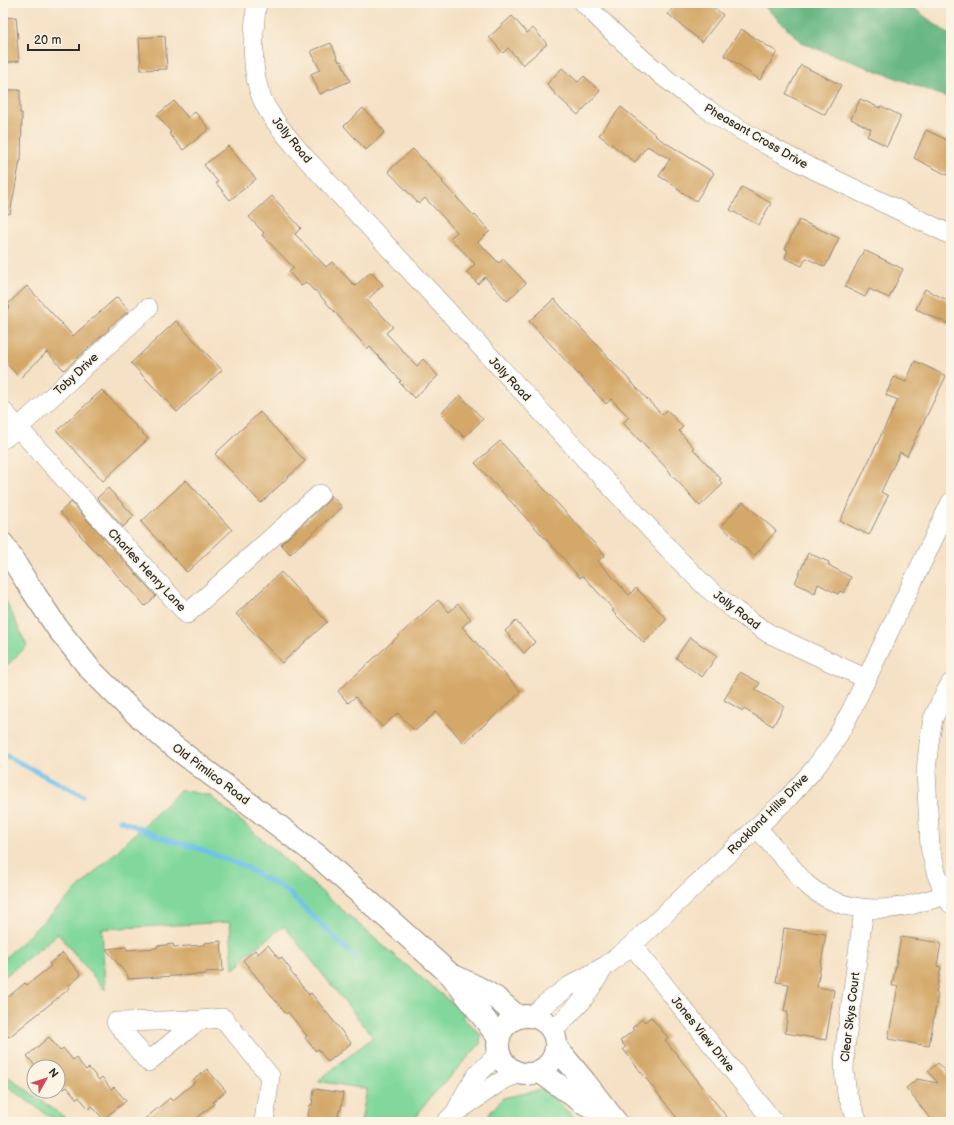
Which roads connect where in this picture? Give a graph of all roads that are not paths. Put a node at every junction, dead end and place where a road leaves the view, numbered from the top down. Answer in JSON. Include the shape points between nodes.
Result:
{"nodes":[{"id":1,"x":258,"y":3,"type":"edge"},
{"id":2,"x":584,"y":3,"type":"edge"},
{"id":3,"x":951,"y":235,"type":"edge"},
{"id":4,"x":148,"y":308,"type":"dead end"},
{"id":5,"x":3,"y":411,"type":"edge"},
{"id":6,"x":18,"y":428,"type":"junction"},
{"id":7,"x":3,"y":439,"type":"edge"},
{"id":8,"x":320,"y":494,"type":"dead end"},
{"id":9,"x":951,"y":502,"type":"edge"},
{"id":10,"x":3,"y":544,"type":"edge"},
{"id":11,"x":867,"y":679,"type":"junction"},
{"id":12,"x":951,"y":683,"type":"edge"},
{"id":13,"x":757,"y":827,"type":"junction"},
{"id":14,"x":949,"y":897,"type":"edge"},
{"id":15,"x":864,"y":909,"type":"junction"},
{"id":16,"x":632,"y":945,"type":"junction"},
{"id":17,"x":606,"y":965,"type":"junction"},
{"id":18,"x":451,"y":975,"type":"junction"},
{"id":19,"x":525,"y":1016,"type":"junction"},
{"id":20,"x":199,"y":1020,"type":"dead end"},
{"id":21,"x":555,"y":1039,"type":"junction"},
{"id":22,"x":499,"y":1045,"type":"junction"},
{"id":23,"x":530,"y":1072,"type":"junction"},
{"id":24,"x":450,"y":1117,"type":"edge"},
{"id":25,"x":614,"y":1120,"type":"edge"},
{"id":26,"x":264,"y":1122,"type":"edge"},
{"id":27,"x":774,"y":1122,"type":"edge"},
{"id":28,"x":858,"y":1122,"type":"edge"}],
"edges":[{"from":1,"to":11,"type":"street","name":"Jolly Road","via":[[253,39],[255,76],[263,101],[278,126],[299,151],[706,587],[768,633]]},
{"from":2,"to":3,"type":"street","name":"Pheasant Cross Drive","via":[[641,58],[713,112],[797,161]]},
{"from":4,"to":6,"type":"street","name":"Toby Drive"},
{"from":5,"to":6,"type":"street","name":"Charles Henry Lane"},
{"from":6,"to":7,"type":"street","name":"Toby Drive"},
{"from":6,"to":8,"type":"street","name":"Charles Henry Lane","via":[[187,614]]},
{"from":9,"to":11,"type":"street","name":"Rockland Hills Drive"},
{"from":10,"to":18,"type":"street","name":"Old Pimlico Road","via":[[58,629],[90,669],[126,705],[168,742],[317,855]]},
{"from":11,"to":13,"type":"street","name":"Rockland Hills Drive","via":[[834,741],[815,768]]},
{"from":12,"to":14,"type":"street","via":[[933,719],[926,771],[930,847],[936,872]]},
{"from":13,"to":15,"type":"street","via":[[805,882],[840,904]]},
{"from":13,"to":16,"type":"street","name":"Rockland Hills Drive"},
{"from":14,"to":15,"type":"street","via":[[886,909]]},
{"from":15,"to":28,"type":"street","name":"Clear Skys Court","via":[[844,1072],[847,1094]]},
{"from":16,"to":17,"type":"street","name":"Rockland Hills Drive"},
{"from":16,"to":27,"type":"street","name":"Jones View Drive"},
{"from":17,"to":19,"type":"street","name":"Rockland Hills Drive"},
{"from":17,"to":21,"type":"street","name":"Rockland Hills Drive"},
{"from":18,"to":19,"type":"street","name":"Old Pimlico Road","via":[[479,988]]},
{"from":18,"to":22,"type":"street","name":"Old Pimlico Road"},
{"from":19,"to":21,"type":"street","via":[[544,1021]]},
{"from":19,"to":22,"type":"street","via":[[506,1025]]},
{"from":20,"to":26,"type":"street","via":[[223,1018],[270,1076]]},
{"from":21,"to":23,"type":"street","via":[[555,1053],[549,1064]]},
{"from":21,"to":25,"type":"street"},
{"from":22,"to":23,"type":"street","via":[[505,1064],[510,1068]]},
{"from":22,"to":24,"type":"street"},
{"from":23,"to":24,"type":"street","via":[[498,1083]]},
{"from":23,"to":25,"type":"street"}]}
